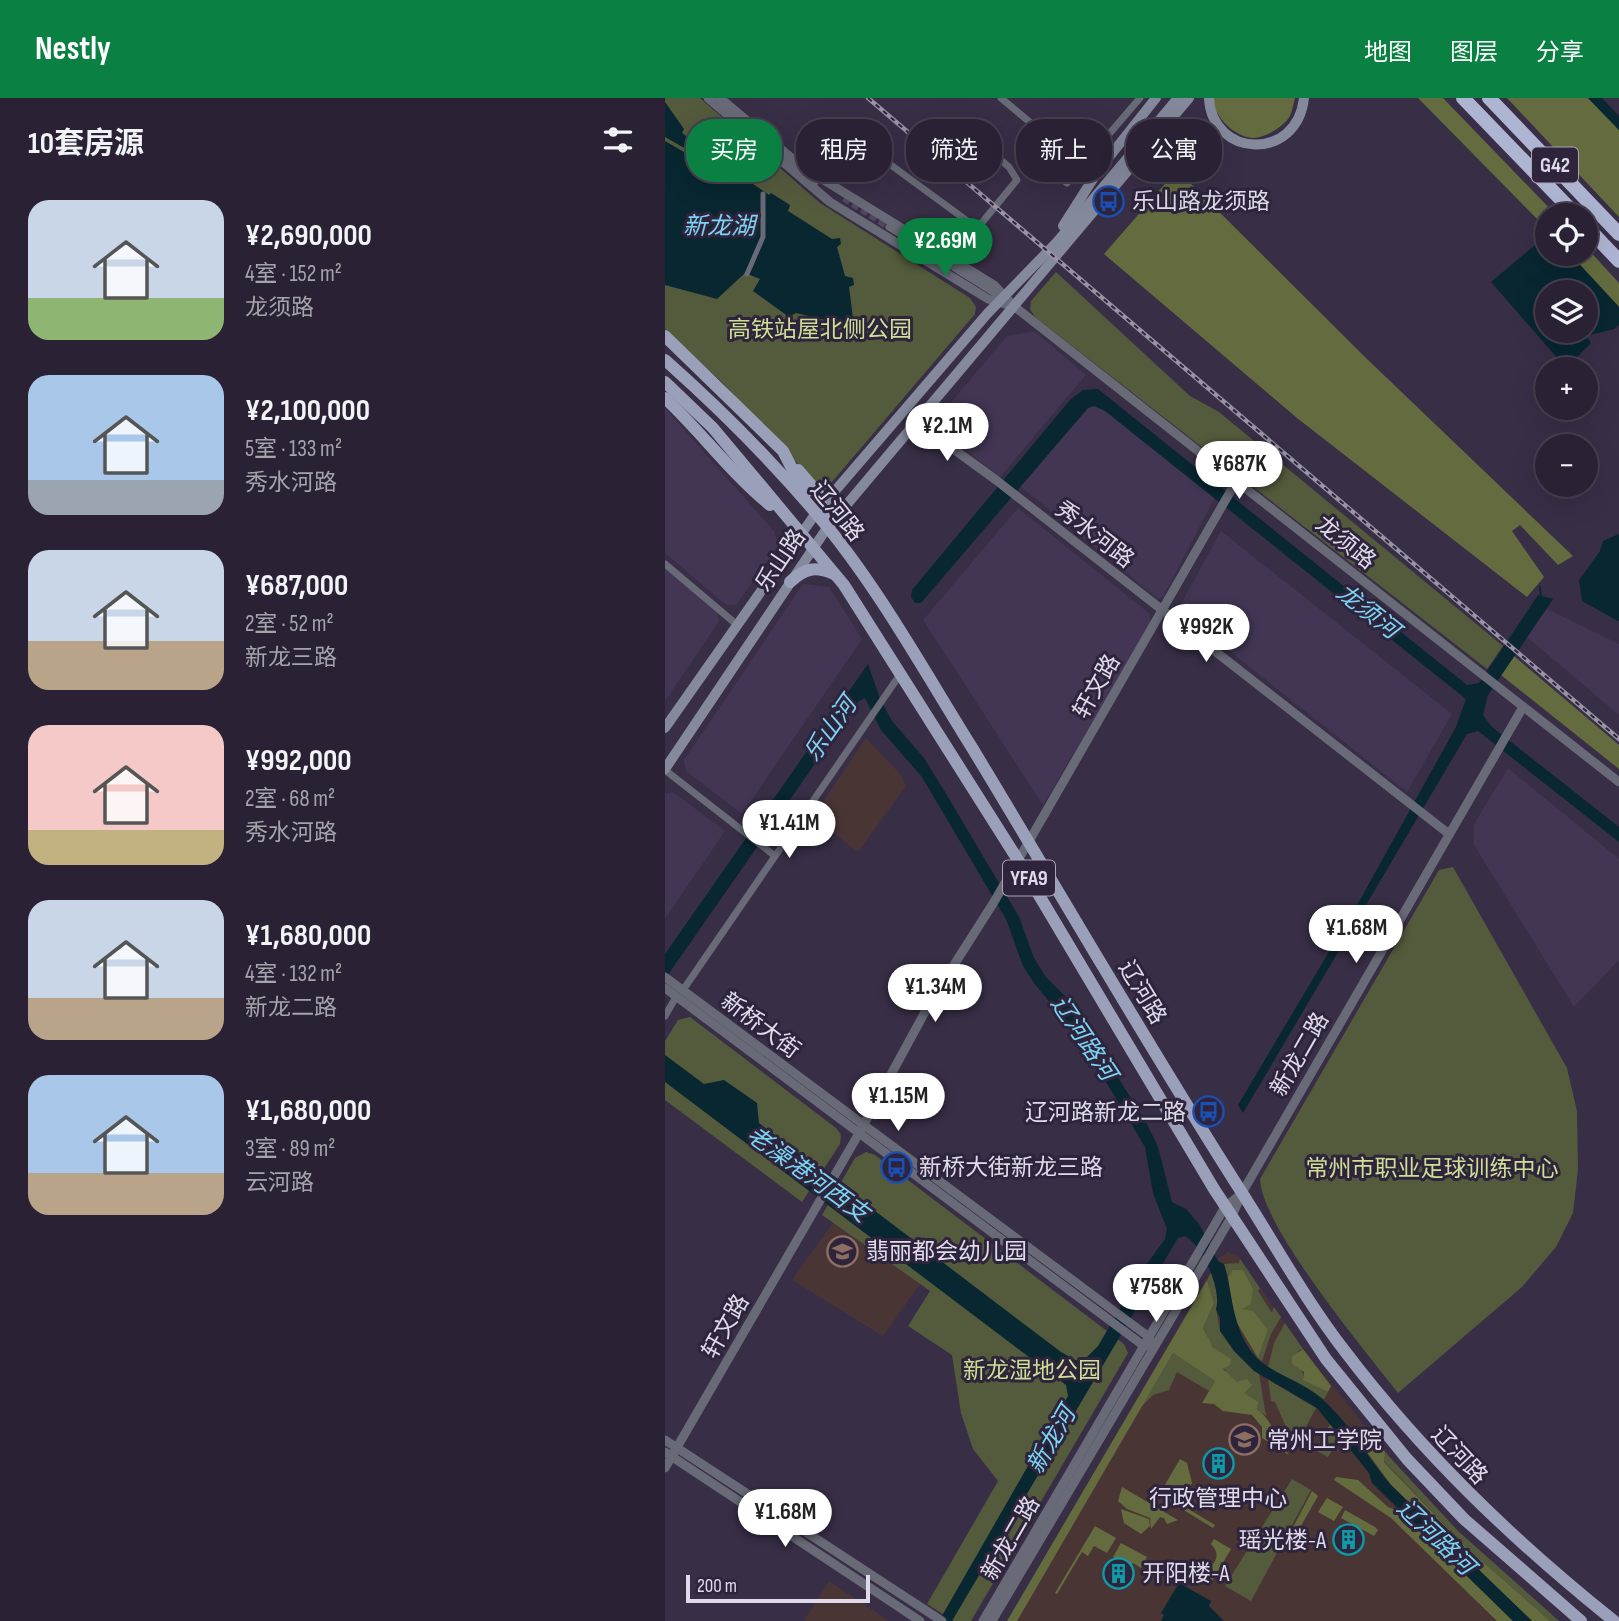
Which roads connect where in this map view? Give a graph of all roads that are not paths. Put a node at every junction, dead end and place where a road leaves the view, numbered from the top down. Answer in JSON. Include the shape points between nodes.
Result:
{"nodes":[{"id":1,"x":708,"y":98,"type":"edge"},
{"id":2,"x":720,"y":98,"type":"edge"},
{"id":3,"x":1001,"y":98,"type":"edge"},
{"id":4,"x":1140,"y":98,"type":"edge"},
{"id":5,"x":1156,"y":98,"type":"edge"},
{"id":6,"x":1178,"y":98,"type":"edge"},
{"id":7,"x":1189,"y":98,"type":"edge"},
{"id":8,"x":1209,"y":98,"type":"edge"},
{"id":9,"x":1304,"y":98,"type":"edge"},
{"id":10,"x":1464,"y":98,"type":"edge"},
{"id":11,"x":1489,"y":98,"type":"edge"},
{"id":12,"x":1026,"y":119,"type":"edge"},
{"id":13,"x":1112,"y":131,"type":"edge"},
{"id":14,"x":796,"y":159,"type":"edge"},
{"id":15,"x":1002,"y":161,"type":"edge"},
{"id":16,"x":815,"y":182,"type":"edge"},
{"id":17,"x":826,"y":182,"type":"edge"},
{"id":18,"x":915,"y":182,"type":"edge"},
{"id":19,"x":812,"y":187,"type":"junction"},
{"id":20,"x":763,"y":194,"type":"dead end"},
{"id":21,"x":1565,"y":203,"type":"edge"},
{"id":22,"x":889,"y":227,"type":"tunnel mouth"},
{"id":23,"x":1619,"y":234,"type":"edge"},
{"id":24,"x":1598,"y":239,"type":"edge"},
{"id":25,"x":1619,"y":261,"type":"edge"},
{"id":26,"x":1037,"y":264,"type":"junction"},
{"id":27,"x":747,"y":274,"type":"dead end"},
{"id":28,"x":1002,"y":299,"type":"junction"},
{"id":29,"x":1015,"y":307,"type":"junction"},
{"id":30,"x":665,"y":336,"type":"edge"},
{"id":31,"x":665,"y":360,"type":"edge"},
{"id":32,"x":665,"y":382,"type":"edge"},
{"id":33,"x":665,"y":398,"type":"edge"},
{"id":34,"x":915,"y":421,"type":"junction"},
{"id":35,"x":1237,"y":480,"type":"junction"},
{"id":36,"x":819,"y":510,"type":"junction"},
{"id":37,"x":827,"y":528,"type":"junction"},
{"id":38,"x":802,"y":532,"type":"junction"},
{"id":39,"x":814,"y":547,"type":"junction"},
{"id":40,"x":665,"y":564,"type":"edge"},
{"id":41,"x":836,"y":575,"type":"junction"},
{"id":42,"x":790,"y":582,"type":"junction"},
{"id":43,"x":1162,"y":610,"type":"junction"},
{"id":44,"x":736,"y":624,"type":"junction"},
{"id":45,"x":902,"y":672,"type":"junction"},
{"id":46,"x":1523,"y":707,"type":"junction"},
{"id":47,"x":665,"y":728,"type":"edge"},
{"id":48,"x":665,"y":770,"type":"edge"},
{"id":49,"x":1619,"y":782,"type":"edge"},
{"id":50,"x":1449,"y":834,"type":"junction"},
{"id":51,"x":1029,"y":842,"type":"junction"},
{"id":52,"x":775,"y":856,"type":"junction"},
{"id":53,"x":1018,"y":860,"type":"junction"},
{"id":54,"x":665,"y":977,"type":"edge"},
{"id":55,"x":665,"y":988,"type":"edge"},
{"id":56,"x":680,"y":994,"type":"junction"},
{"id":57,"x":665,"y":1016,"type":"edge"},
{"id":58,"x":863,"y":1126,"type":"junction"},
{"id":59,"x":858,"y":1135,"type":"junction"},
{"id":60,"x":1242,"y":1193,"type":"junction"},
{"id":61,"x":1229,"y":1211,"type":"junction"},
{"id":62,"x":1112,"y":1315,"type":"junction"},
{"id":63,"x":1149,"y":1343,"type":"junction"},
{"id":64,"x":665,"y":1440,"type":"edge"},
{"id":65,"x":671,"y":1452,"type":"edge"},
{"id":66,"x":665,"y":1468,"type":"edge"},
{"id":67,"x":941,"y":1620,"type":"edge"},
{"id":68,"x":920,"y":1621,"type":"edge"},
{"id":69,"x":983,"y":1621,"type":"edge"},
{"id":70,"x":992,"y":1621,"type":"edge"},
{"id":71,"x":1581,"y":1621,"type":"edge"},
{"id":72,"x":1614,"y":1621,"type":"edge"}],
"edges":[{"from":1,"to":19,"type":"street","name":"龙须路"},
{"from":2,"to":14,"type":"street","name":"龙须路"},
{"from":3,"to":12,"type":"street"},
{"from":4,"to":13,"type":"street"},
{"from":5,"to":26,"type":"main road","via":[[1098,171]]},
{"from":6,"to":26,"type":"main road","name":"乐山路"},
{"from":7,"to":29,"type":"main road","name":"乐山路"},
{"from":8,"to":9,"type":"main road","via":[[1209,109],[1229,137],[1260,145],[1278,142],[1290,132],[1300,117]]},
{"from":10,"to":21,"type":"highway","number":"G42"},
{"from":11,"to":23,"type":"highway","number":"G42"},
{"from":15,"to":18,"type":"street","via":[[1017,180],[976,225]]},
{"from":16,"to":19,"type":"street"},
{"from":17,"to":28,"type":"street","name":"龙须路"},
{"from":19,"to":28,"type":"street","name":"龙须路"},
{"from":20,"to":27,"type":"street","via":[[763,237]]},
{"from":22,"to":28,"type":"street"},
{"from":24,"to":25,"type":"highway"},
{"from":26,"to":28,"type":"main road","name":"乐山路"},
{"from":28,"to":29,"type":"street","name":"龙须路"},
{"from":28,"to":36,"type":"main road","name":"乐山路"},
{"from":29,"to":34,"type":"main road","name":"乐山路"},
{"from":29,"to":35,"type":"street","name":"龙须路"},
{"from":30,"to":36,"type":"main road","via":[[783,451]]},
{"from":31,"to":36,"type":"main road","name":"辽河路","number":"YFA9"},
{"from":32,"to":38,"type":"main road","name":"辽河路","number":"YFA9","via":[[699,413]]},
{"from":33,"to":38,"type":"main road","via":[[738,478]]},
{"from":34,"to":37,"type":"main road","name":"乐山路"},
{"from":34,"to":43,"type":"street","name":"秀水河路"},
{"from":35,"to":43,"type":"street","name":"轩文路"},
{"from":35,"to":46,"type":"street","name":"龙须路"},
{"from":36,"to":37,"type":"main road","name":"辽河路","number":"YFA9"},
{"from":36,"to":38,"type":"main road","name":"乐山路"},
{"from":37,"to":39,"type":"main road","name":"乐山路"},
{"from":37,"to":51,"type":"main road","name":"辽河路","number":"YFA9","via":[[916,657]]},
{"from":38,"to":39,"type":"main road","name":"辽河路","number":"YFA9"},
{"from":38,"to":44,"type":"main road","name":"乐山路"},
{"from":39,"to":41,"type":"main road","name":"辽河路","number":"YFA9"},
{"from":39,"to":42,"type":"main road","name":"乐山路"},
{"from":40,"to":44,"type":"street"},
{"from":41,"to":42,"type":"main road","via":[[812,568]]},
{"from":41,"to":45,"type":"main road","name":"辽河路","number":"YFA9"},
{"from":42,"to":48,"type":"main road","name":"乐山路"},
{"from":43,"to":50,"type":"street","name":"秀水河路"},
{"from":43,"to":51,"type":"street","name":"轩文路"},
{"from":44,"to":47,"type":"main road","name":"乐山路"},
{"from":45,"to":52,"type":"street"},
{"from":45,"to":53,"type":"main road","name":"辽河路","number":"YFA9"},
{"from":46,"to":49,"type":"street","name":"龙须路"},
{"from":46,"to":50,"type":"street","name":"新龙二路"},
{"from":48,"to":52,"type":"street"},
{"from":50,"to":60,"type":"street","name":"新龙二路"},
{"from":51,"to":53,"type":"street","name":"轩文路"},
{"from":51,"to":60,"type":"main road","name":"辽河路","number":"YFA9"},
{"from":52,"to":56,"type":"street"},
{"from":53,"to":58,"type":"street","name":"轩文路","via":[[931,1001]]},
{"from":53,"to":61,"type":"main road","name":"辽河路","number":"YFA9"},
{"from":54,"to":56,"type":"street","name":"新桥大街"},
{"from":55,"to":56,"type":"street","name":"新桥大街"},
{"from":56,"to":57,"type":"street"},
{"from":56,"to":58,"type":"street","name":"新桥大街"},
{"from":56,"to":59,"type":"street","name":"新桥大街"},
{"from":58,"to":59,"type":"street"},
{"from":58,"to":62,"type":"street","name":"新桥大街"},
{"from":59,"to":62,"type":"street","name":"新桥大街"},
{"from":59,"to":65,"type":"street","name":"轩文路"},
{"from":60,"to":61,"type":"street"},
{"from":60,"to":72,"type":"main road","name":"辽河路","number":"YFA9","via":[[1342,1347],[1422,1445],[1527,1549]]},
{"from":61,"to":63,"type":"street","name":"新龙二路"},
{"from":61,"to":71,"type":"main road","name":"辽河路","number":"YFA9","via":[[1326,1359],[1407,1459],[1464,1519]]},
{"from":62,"to":63,"type":"street","name":"新桥大街"},
{"from":63,"to":69,"type":"street","name":"新龙二路"},
{"from":63,"to":70,"type":"street","name":"新龙二路"},
{"from":64,"to":65,"type":"street"},
{"from":65,"to":66,"type":"street","name":"轩文路"},
{"from":65,"to":67,"type":"street"},
{"from":65,"to":68,"type":"street"}]}
